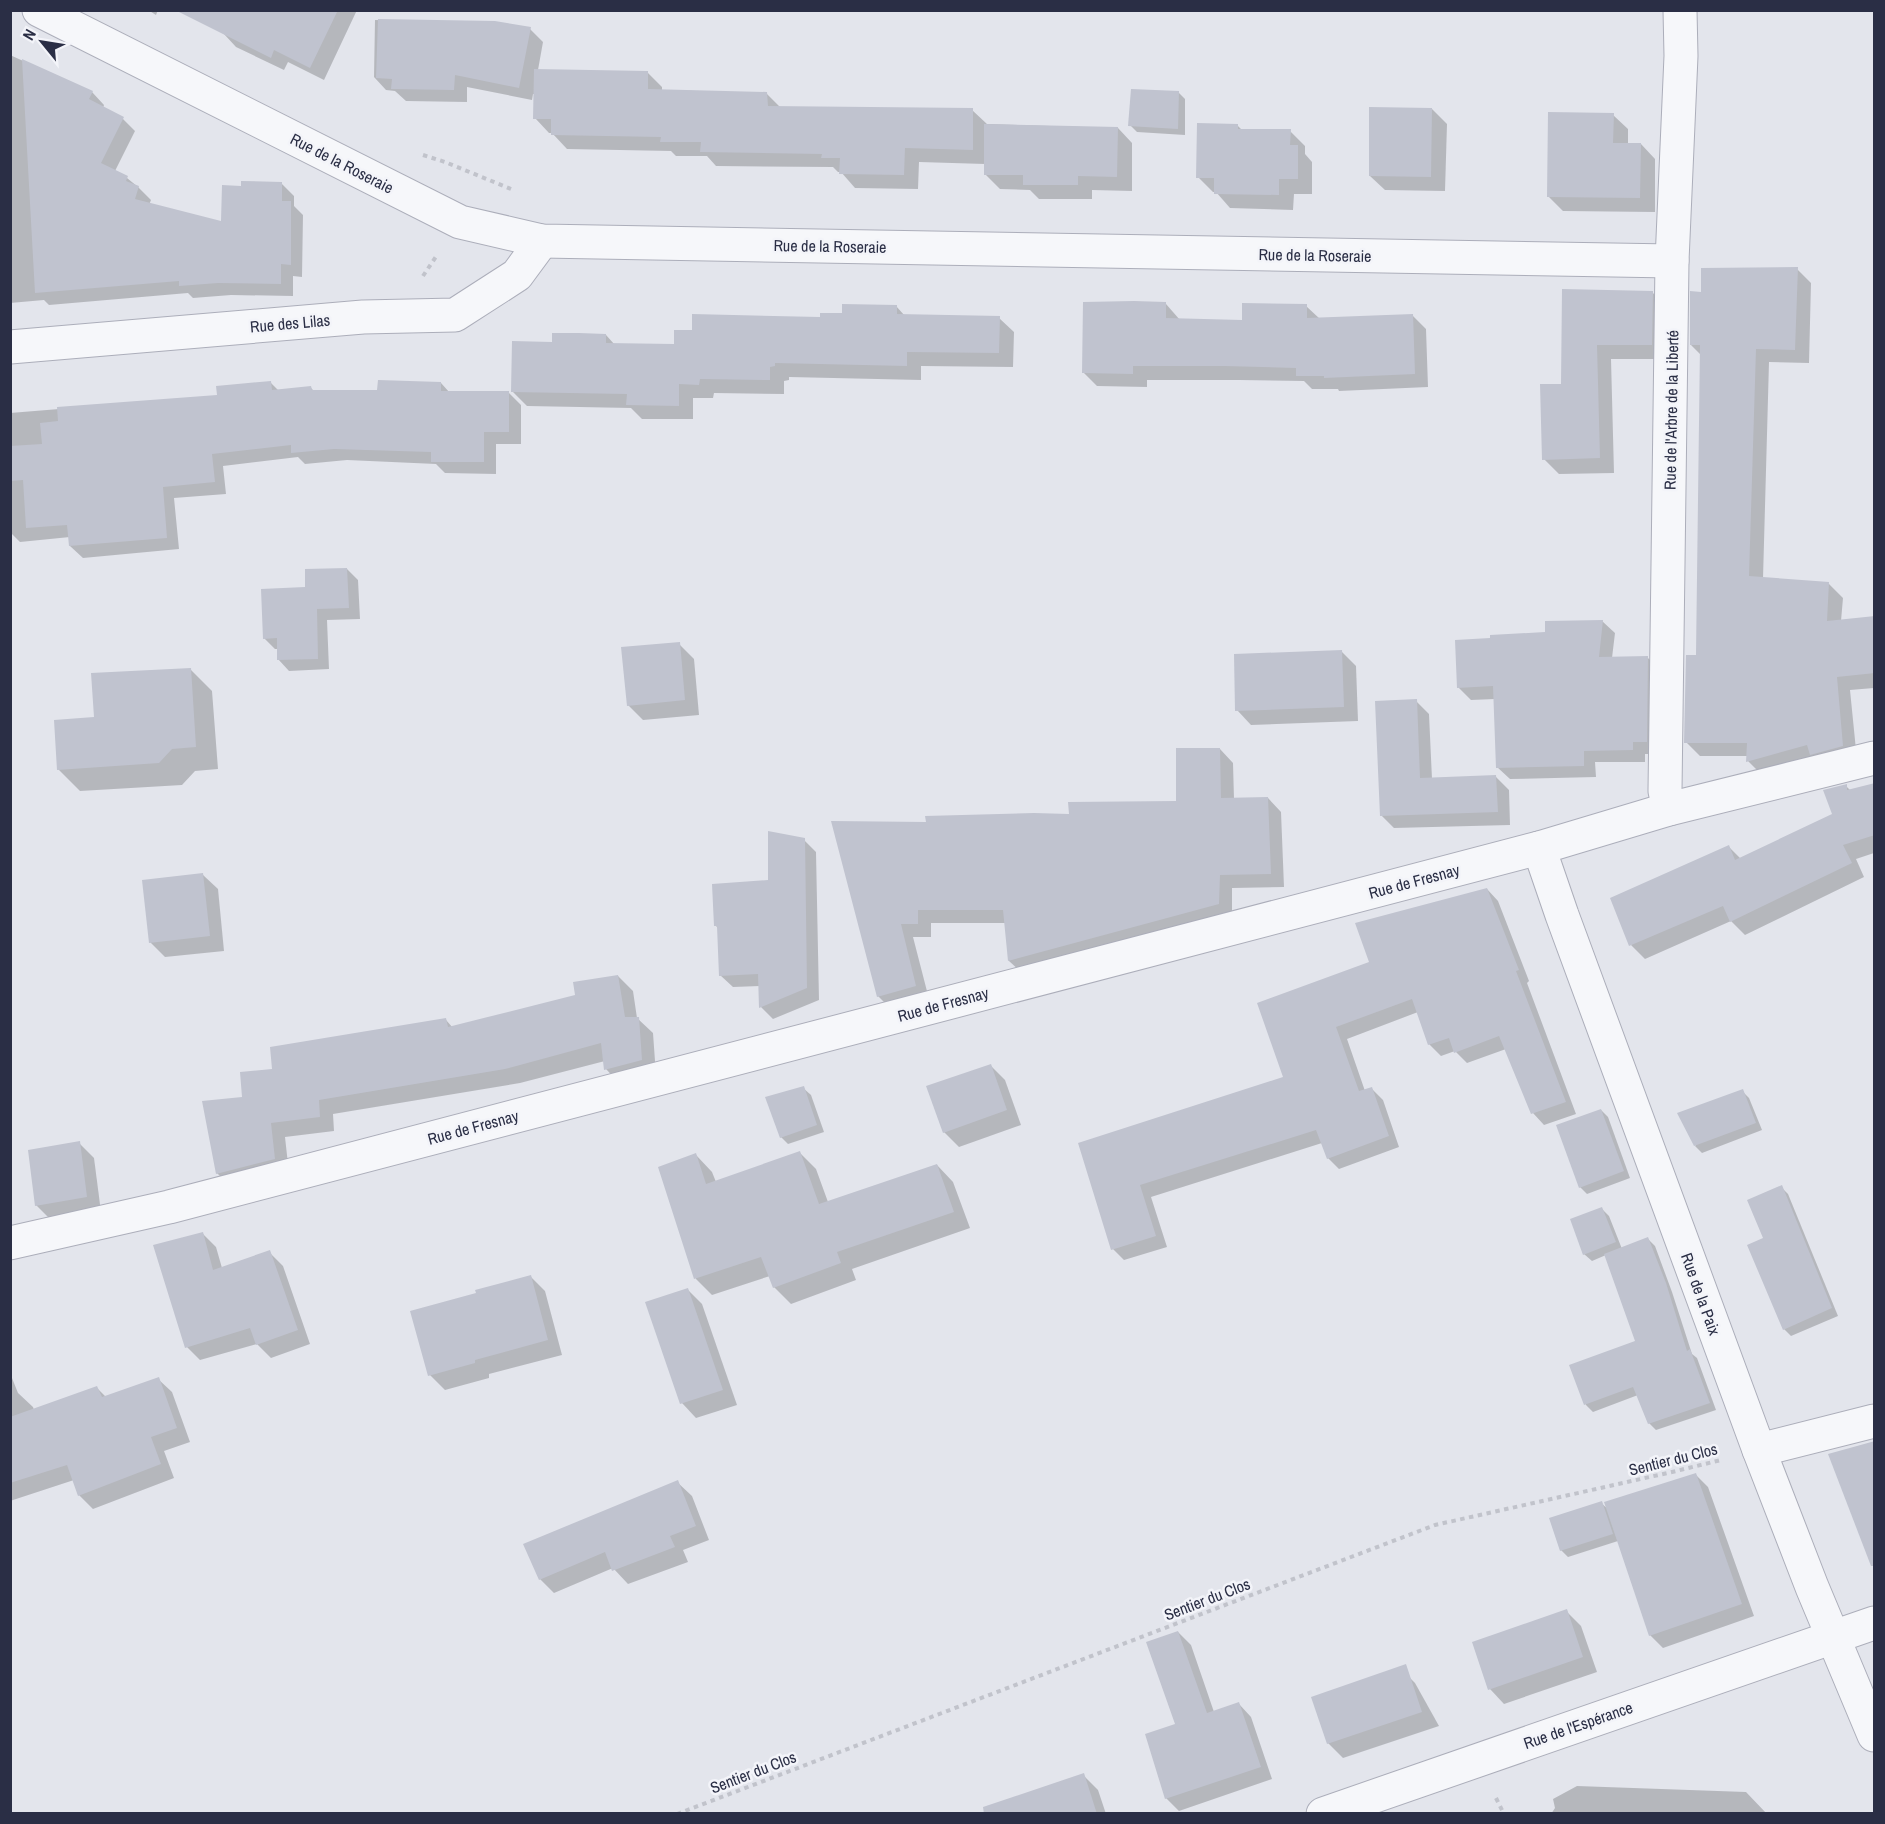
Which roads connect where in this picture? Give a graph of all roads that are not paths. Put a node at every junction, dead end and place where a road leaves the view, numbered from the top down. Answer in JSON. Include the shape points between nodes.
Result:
{"nodes":[{"id":1,"x":39,"y":10,"type":"edge"},
{"id":2,"x":1680,"y":10,"type":"edge"},
{"id":3,"x":542,"y":241,"type":"junction"},
{"id":4,"x":1672,"y":261,"type":"junction"},
{"id":5,"x":10,"y":347,"type":"edge"},
{"id":6,"x":1875,"y":758,"type":"edge"},
{"id":7,"x":1669,"y":809,"type":"junction"},
{"id":8,"x":1539,"y":848,"type":"junction"},
{"id":9,"x":10,"y":1243,"type":"edge"},
{"id":10,"x":1875,"y":1421,"type":"edge"},
{"id":11,"x":1759,"y":1450,"type":"junction"},
{"id":12,"x":1875,"y":1623,"type":"edge"},
{"id":13,"x":1834,"y":1637,"type":"junction"},
{"id":14,"x":1875,"y":1735,"type":"edge"},
{"id":15,"x":1323,"y":1814,"type":"edge"}],
"edges":[{"from":1,"to":3,"type":"street","name":"Rue de la Roseraie","via":[[460,222]]},
{"from":2,"to":4,"type":"street","name":"Rue de l'Arbre de la Liberté"},
{"from":3,"to":4,"type":"street","name":"Rue de la Roseraie"},
{"from":3,"to":5,"type":"street","name":"Rue des Lilas","via":[[517,275],[455,315],[363,317]]},
{"from":4,"to":7,"type":"street","name":"Rue de l'Arbre de la Liberté","via":[[1665,791]]},
{"from":6,"to":7,"type":"street","name":"Rue de Fresnay"},
{"from":7,"to":8,"type":"street","name":"Rue de Fresnay"},
{"from":8,"to":9,"type":"street","name":"Rue de Fresnay","via":[[169,1207]]},
{"from":8,"to":11,"type":"street","name":"Rue de la Paix"},
{"from":10,"to":11,"type":"street"},
{"from":11,"to":13,"type":"street","name":"Rue de la Paix"},
{"from":12,"to":13,"type":"street","name":"Rue de l'Espérance"},
{"from":13,"to":14,"type":"street","name":"Rue de la Paix"},
{"from":13,"to":15,"type":"street","name":"Rue de l'Espérance"}]}
